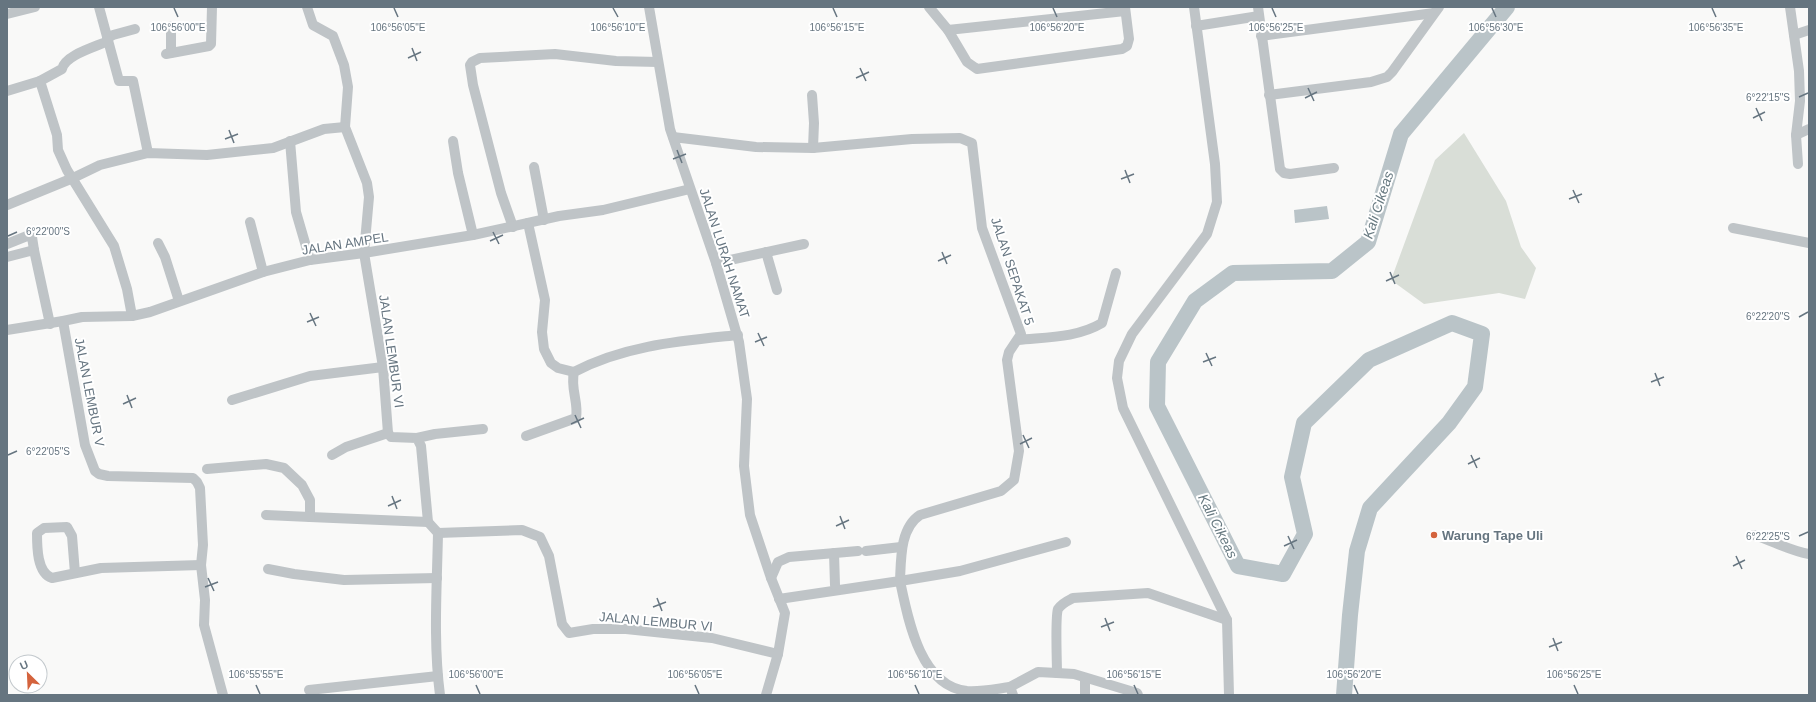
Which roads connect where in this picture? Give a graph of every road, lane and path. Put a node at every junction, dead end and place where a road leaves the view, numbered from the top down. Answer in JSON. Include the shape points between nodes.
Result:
{"nodes":[{"id":1,"x":35,"y":7,"type":"edge"},
{"id":2,"x":99,"y":7,"type":"edge"},
{"id":3,"x":212,"y":7,"type":"edge"},
{"id":4,"x":307,"y":7,"type":"edge"},
{"id":5,"x":649,"y":7,"type":"edge"},
{"id":6,"x":929,"y":7,"type":"edge"},
{"id":7,"x":1194,"y":7,"type":"edge"},
{"id":8,"x":1790,"y":7,"type":"edge"},
{"id":9,"x":1125,"y":9,"type":"edge"},
{"id":10,"x":1436,"y":10,"type":"edge"},
{"id":11,"x":1258,"y":12,"type":"edge"},
{"id":12,"x":7,"y":14,"type":"edge"},
{"id":13,"x":171,"y":26,"type":"dead end"},
{"id":14,"x":1196,"y":26,"type":"junction"},
{"id":15,"x":135,"y":29,"type":"dead end"},
{"id":16,"x":948,"y":30,"type":"junction"},
{"id":17,"x":1809,"y":30,"type":"edge"},
{"id":18,"x":1794,"y":35,"type":"junction"},
{"id":19,"x":1261,"y":36,"type":"junction"},
{"id":20,"x":108,"y":40,"type":"junction"},
{"id":21,"x":658,"y":62,"type":"junction"},
{"id":22,"x":40,"y":81,"type":"junction"},
{"id":23,"x":7,"y":91,"type":"edge"},
{"id":24,"x":812,"y":95,"type":"dead end"},
{"id":25,"x":1269,"y":95,"type":"junction"},
{"id":26,"x":345,"y":127,"type":"junction"},
{"id":27,"x":1809,"y":129,"type":"edge"},
{"id":28,"x":1796,"y":135,"type":"junction"},
{"id":29,"x":673,"y":137,"type":"junction"},
{"id":30,"x":290,"y":141,"type":"junction"},
{"id":31,"x":453,"y":141,"type":"dead end"},
{"id":32,"x":813,"y":148,"type":"junction"},
{"id":33,"x":148,"y":153,"type":"junction"},
{"id":34,"x":1798,"y":164,"type":"dead end"},
{"id":35,"x":534,"y":167,"type":"dead end"},
{"id":36,"x":1334,"y":168,"type":"dead end"},
{"id":37,"x":73,"y":178,"type":"junction"},
{"id":38,"x":690,"y":189,"type":"junction"},
{"id":39,"x":7,"y":205,"type":"edge"},
{"id":40,"x":544,"y":220,"type":"junction"},
{"id":41,"x":250,"y":222,"type":"dead end"},
{"id":42,"x":528,"y":223,"type":"junction"},
{"id":43,"x":513,"y":227,"type":"junction"},
{"id":44,"x":1733,"y":228,"type":"dead end"},
{"id":45,"x":474,"y":235,"type":"junction"},
{"id":46,"x":158,"y":243,"type":"dead end"},
{"id":47,"x":1809,"y":243,"type":"edge"},
{"id":48,"x":7,"y":244,"type":"edge"},
{"id":49,"x":804,"y":244,"type":"dead end"},
{"id":50,"x":34,"y":250,"type":"junction"},
{"id":51,"x":766,"y":252,"type":"junction"},
{"id":52,"x":364,"y":253,"type":"junction"},
{"id":53,"x":7,"y":257,"type":"edge"},
{"id":54,"x":310,"y":260,"type":"junction"},
{"id":55,"x":716,"y":263,"type":"junction"},
{"id":56,"x":263,"y":272,"type":"junction"},
{"id":57,"x":1116,"y":272,"type":"dead end"},
{"id":58,"x":777,"y":290,"type":"dead end"},
{"id":59,"x":179,"y":301,"type":"junction"},
{"id":60,"x":132,"y":316,"type":"junction"},
{"id":61,"x":63,"y":322,"type":"junction"},
{"id":62,"x":50,"y":324,"type":"junction"},
{"id":63,"x":7,"y":330,"type":"edge"},
{"id":64,"x":738,"y":336,"type":"junction"},
{"id":65,"x":1018,"y":340,"type":"junction"},
{"id":66,"x":384,"y":367,"type":"junction"},
{"id":67,"x":574,"y":372,"type":"junction"},
{"id":68,"x":232,"y":400,"type":"dead end"},
{"id":69,"x":483,"y":429,"type":"dead end"},
{"id":70,"x":388,"y":433,"type":"junction"},
{"id":71,"x":526,"y":436,"type":"dead end"},
{"id":72,"x":417,"y":438,"type":"junction"},
{"id":73,"x":332,"y":455,"type":"dead end"},
{"id":74,"x":207,"y":469,"type":"dead end"},
{"id":75,"x":266,"y":515,"type":"dead end"},
{"id":76,"x":310,"y":517,"type":"junction"},
{"id":77,"x":428,"y":522,"type":"junction"},
{"id":78,"x":438,"y":533,"type":"junction"},
{"id":79,"x":1754,"y":535,"type":"dead end"},
{"id":80,"x":1066,"y":542,"type":"dead end"},
{"id":81,"x":902,"y":547,"type":"junction"},
{"id":82,"x":834,"y":552,"type":"junction"},
{"id":83,"x":1809,"y":554,"type":"edge"},
{"id":84,"x":201,"y":565,"type":"junction"},
{"id":85,"x":268,"y":569,"type":"dead end"},
{"id":86,"x":75,"y":573,"type":"junction"},
{"id":87,"x":437,"y":578,"type":"junction"},
{"id":88,"x":771,"y":578,"type":"junction"},
{"id":89,"x":900,"y":581,"type":"junction"},
{"id":90,"x":836,"y":584,"type":"dead end"},
{"id":91,"x":779,"y":599,"type":"junction"},
{"id":92,"x":1228,"y":620,"type":"junction"},
{"id":93,"x":778,"y":654,"type":"junction"},
{"id":94,"x":1057,"y":673,"type":"junction"},
{"id":95,"x":438,"y":676,"type":"junction"},
{"id":96,"x":1085,"y":678,"type":"junction"},
{"id":97,"x":309,"y":690,"type":"dead end"},
{"id":98,"x":1011,"y":691,"type":"edge"},
{"id":99,"x":223,"y":695,"type":"edge"},
{"id":100,"x":440,"y":695,"type":"edge"},
{"id":101,"x":766,"y":695,"type":"edge"},
{"id":102,"x":1085,"y":695,"type":"edge"},
{"id":103,"x":1138,"y":695,"type":"edge"},
{"id":104,"x":1229,"y":695,"type":"edge"}],
"edges":[{"from":1,"to":12,"type":"street"},
{"from":2,"to":20,"type":"street"},
{"from":3,"to":13,"type":"street","via":[[209,46],[169,54]]},
{"from":4,"to":26,"type":"street","via":[[312,25],[333,36],[344,65],[348,87]]},
{"from":5,"to":21,"type":"street","name":"JALAN LURAH NAMAT"},
{"from":6,"to":16,"type":"street"},
{"from":7,"to":14,"type":"street"},
{"from":8,"to":18,"type":"street"},
{"from":9,"to":16,"type":"street"},
{"from":9,"to":16,"type":"street","via":[[1129,39],[1127,46],[1122,49],[977,69],[967,62]]},
{"from":10,"to":19,"type":"street"},
{"from":10,"to":25,"type":"street","via":[[1387,77],[1371,82]]},
{"from":11,"to":14,"type":"street"},
{"from":11,"to":19,"type":"street"},
{"from":14,"to":92,"type":"street","via":[[1215,164],[1217,202],[1207,234],[1132,334],[1119,361],[1117,378],[1122,408]]},
{"from":15,"to":20,"type":"street","via":[[113,35]]},
{"from":17,"to":18,"type":"street"},
{"from":18,"to":28,"type":"street","via":[[1800,101]]},
{"from":19,"to":25,"type":"street"},
{"from":20,"to":22,"type":"street","via":[[75,55],[62,69]]},
{"from":20,"to":33,"type":"street","via":[[119,81],[133,81]]},
{"from":21,"to":29,"type":"street","name":"JALAN LURAH NAMAT"},
{"from":21,"to":43,"type":"street","via":[[540,54],[480,58],[472,62],[470,65],[473,85],[501,193]]},
{"from":22,"to":23,"type":"street"},
{"from":22,"to":37,"type":"street","via":[[57,135],[58,150]]},
{"from":24,"to":32,"type":"street"},
{"from":25,"to":36,"type":"street","via":[[1280,169],[1290,174]]},
{"from":26,"to":30,"type":"street","via":[[324,129]]},
{"from":26,"to":52,"type":"street","name":"JALAN LEMBUR VI","via":[[367,183],[369,197]]},
{"from":27,"to":28,"type":"street"},
{"from":28,"to":34,"type":"street"},
{"from":29,"to":32,"type":"street","name":"JALAN SEPAKAT 5","via":[[756,147]]},
{"from":29,"to":38,"type":"street","name":"JALAN LURAH NAMAT"},
{"from":30,"to":33,"type":"street","via":[[273,148],[207,155]]},
{"from":30,"to":54,"type":"street","via":[[296,212]]},
{"from":31,"to":45,"type":"street","via":[[458,173]]},
{"from":32,"to":65,"type":"street","name":"JALAN SEPAKAT 5","via":[[960,138],[972,143],[982,228],[1021,334]]},
{"from":33,"to":37,"type":"street","via":[[100,165]]},
{"from":35,"to":40,"type":"street"},
{"from":37,"to":39,"type":"street"},
{"from":37,"to":60,"type":"street","via":[[114,246]]},
{"from":38,"to":40,"type":"street","name":"JALAN AMPEL","via":[[603,210]]},
{"from":38,"to":55,"type":"street","name":"JALAN LURAH NAMAT"},
{"from":40,"to":42,"type":"street","name":"JALAN AMPEL"},
{"from":41,"to":56,"type":"street"},
{"from":42,"to":43,"type":"street","name":"JALAN AMPEL"},
{"from":42,"to":67,"type":"street","via":[[544,300],[544,349],[551,362],[558,368]]},
{"from":43,"to":45,"type":"street","name":"JALAN AMPEL"},
{"from":44,"to":47,"type":"street"},
{"from":45,"to":52,"type":"street","name":"JALAN AMPEL"},
{"from":46,"to":59,"type":"street"},
{"from":48,"to":50,"type":"street","via":[[27,236],[32,237]]},
{"from":49,"to":51,"type":"street"},
{"from":50,"to":53,"type":"street"},
{"from":50,"to":62,"type":"street"},
{"from":51,"to":55,"type":"street"},
{"from":51,"to":58,"type":"street"},
{"from":52,"to":54,"type":"street","name":"JALAN AMPEL"},
{"from":52,"to":66,"type":"street","name":"JALAN LEMBUR VI"},
{"from":54,"to":56,"type":"street","name":"JALAN AMPEL"},
{"from":55,"to":64,"type":"street","name":"JALAN LURAH NAMAT"},
{"from":56,"to":59,"type":"street","name":"JALAN AMPEL"},
{"from":57,"to":65,"type":"street","via":[[1102,323],[1090,330],[1074,334]]},
{"from":59,"to":60,"type":"street","name":"JALAN AMPEL"},
{"from":60,"to":61,"type":"street","name":"JALAN AMPEL","via":[[82,317]]},
{"from":61,"to":62,"type":"street","name":"JALAN AMPEL"},
{"from":61,"to":84,"type":"street","name":"JALAN LEMBUR V","via":[[85,445],[93,468],[99,474],[108,476],[193,478],[200,488],[203,545]]},
{"from":62,"to":63,"type":"street","name":"JALAN AMPEL"},
{"from":64,"to":67,"type":"street","via":[[669,342],[639,348],[592,362]]},
{"from":64,"to":88,"type":"street","name":"JALAN LURAH NAMAT","via":[[746,399],[744,466],[750,515]]},
{"from":65,"to":81,"type":"street","name":"JALAN SEPAKAT 5","via":[[1009,352],[1007,360],[1019,451],[1014,480],[1001,491],[920,514],[913,519]]},
{"from":66,"to":68,"type":"street","via":[[310,376]]},
{"from":66,"to":70,"type":"street","name":"JALAN LEMBUR VI"},
{"from":67,"to":71,"type":"street","via":[[572,380],[576,418]]},
{"from":69,"to":72,"type":"street"},
{"from":70,"to":72,"type":"street","via":[[391,437]]},
{"from":70,"to":73,"type":"street","via":[[350,445]]},
{"from":72,"to":77,"type":"street","via":[[421,446]]},
{"from":74,"to":76,"type":"street","via":[[266,464],[284,468],[302,485],[310,500]]},
{"from":75,"to":76,"type":"street"},
{"from":76,"to":77,"type":"street"},
{"from":77,"to":78,"type":"street"},
{"from":78,"to":87,"type":"street"},
{"from":78,"to":93,"type":"street","name":"JALAN LEMBUR VI","via":[[522,530],[540,537],[549,556],[562,624],[569,634],[593,629],[626,629],[712,638]]},
{"from":79,"to":83,"type":"street","via":[[1794,551]]},
{"from":80,"to":89,"type":"street","via":[[960,571]]},
{"from":81,"to":82,"type":"street"},
{"from":81,"to":89,"type":"street","name":"JALAN SEPAKAT 5"},
{"from":82,"to":88,"type":"street","via":[[783,559],[778,562]]},
{"from":82,"to":90,"type":"street"},
{"from":84,"to":86,"type":"street","via":[[101,568]]},
{"from":84,"to":99,"type":"street","via":[[205,600],[204,626]]},
{"from":85,"to":87,"type":"street","via":[[344,580]]},
{"from":86,"to":86,"type":"street","via":[[52,578],[47,576],[42,570],[37,533],[44,528],[67,527],[72,536]]},
{"from":87,"to":95,"type":"street"},
{"from":88,"to":91,"type":"street","name":"JALAN LURAH NAMAT"},
{"from":89,"to":91,"type":"street"},
{"from":89,"to":98,"type":"street","name":"JALAN SEPAKAT 5","via":[[910,622],[923,658],[936,677],[950,686],[966,691]]},
{"from":91,"to":93,"type":"street","name":"JALAN LURAH NAMAT","via":[[785,613]]},
{"from":92,"to":94,"type":"street","via":[[1148,593],[1073,598],[1063,603],[1058,611]]},
{"from":92,"to":104,"type":"street"},
{"from":93,"to":101,"type":"street","name":"JALAN LURAH NAMAT"},
{"from":94,"to":96,"type":"street","name":"JALAN SEPAKAT 5","via":[[1074,674]]},
{"from":94,"to":98,"type":"street","name":"JALAN SEPAKAT 5","via":[[1038,672]]},
{"from":95,"to":97,"type":"street"},
{"from":95,"to":100,"type":"street"},
{"from":96,"to":102,"type":"street"},
{"from":96,"to":103,"type":"street","name":"JALAN SEPAKAT 5"}]}
